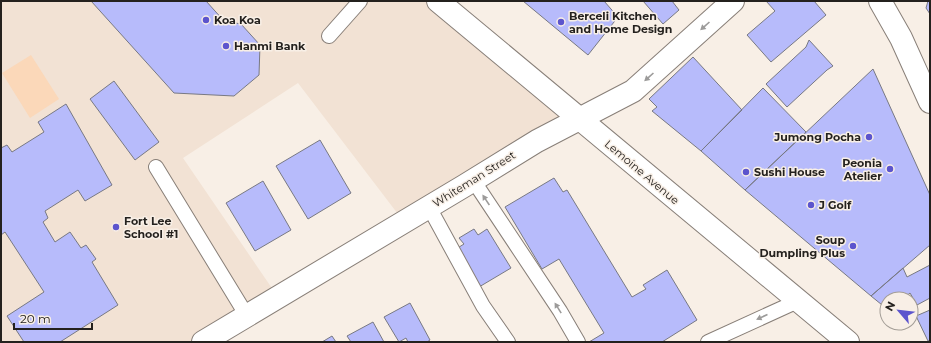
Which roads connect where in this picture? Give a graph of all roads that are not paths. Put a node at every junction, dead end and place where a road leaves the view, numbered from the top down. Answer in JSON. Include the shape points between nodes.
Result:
{"nodes":[{"id":1,"x":360,"y":1,"type":"edge"},
{"id":2,"x":438,"y":1,"type":"edge"},
{"id":3,"x":733,"y":1,"type":"edge"},
{"id":4,"x":886,"y":3,"type":"edge"},
{"id":5,"x":329,"y":36,"type":"dead end"},
{"id":6,"x":930,"y":102,"type":"edge"},
{"id":7,"x":578,"y":119,"type":"junction"},
{"id":8,"x":156,"y":167,"type":"dead end"},
{"id":9,"x":473,"y":180,"type":"junction"},
{"id":10,"x":429,"y":207,"type":"junction"},
{"id":11,"x":798,"y":301,"type":"junction"},
{"id":12,"x":247,"y":316,"type":"junction"},
{"id":13,"x":203,"y":342,"type":"edge"},
{"id":14,"x":508,"y":342,"type":"edge"},
{"id":15,"x":578,"y":342,"type":"edge"},
{"id":16,"x":708,"y":342,"type":"edge"},
{"id":17,"x":848,"y":342,"type":"edge"}],
"edges":[{"from":1,"to":5,"type":"lane"},
{"from":2,"to":7,"type":"street","name":"Lemoine Avenue"},
{"from":3,"to":7,"type":"street","name":"Whiteman Street","one_way":true,"via":[[633,91]]},
{"from":4,"to":6,"type":"street"},
{"from":7,"to":9,"type":"street","name":"Whiteman Street","via":[[536,140]]},
{"from":7,"to":11,"type":"street","name":"Lemoine Avenue"},
{"from":8,"to":12,"type":"lane"},
{"from":9,"to":10,"type":"street","name":"Whiteman Street"},
{"from":15,"to":9,"type":"lane","one_way":true},
{"from":10,"to":12,"type":"street","name":"Whiteman Street"},
{"from":10,"to":14,"type":"lane","via":[[484,306]]},
{"from":11,"to":16,"type":"lane","one_way":true},
{"from":11,"to":17,"type":"street","name":"Lemoine Avenue"},
{"from":12,"to":13,"type":"street","name":"Whiteman Street"}]}
